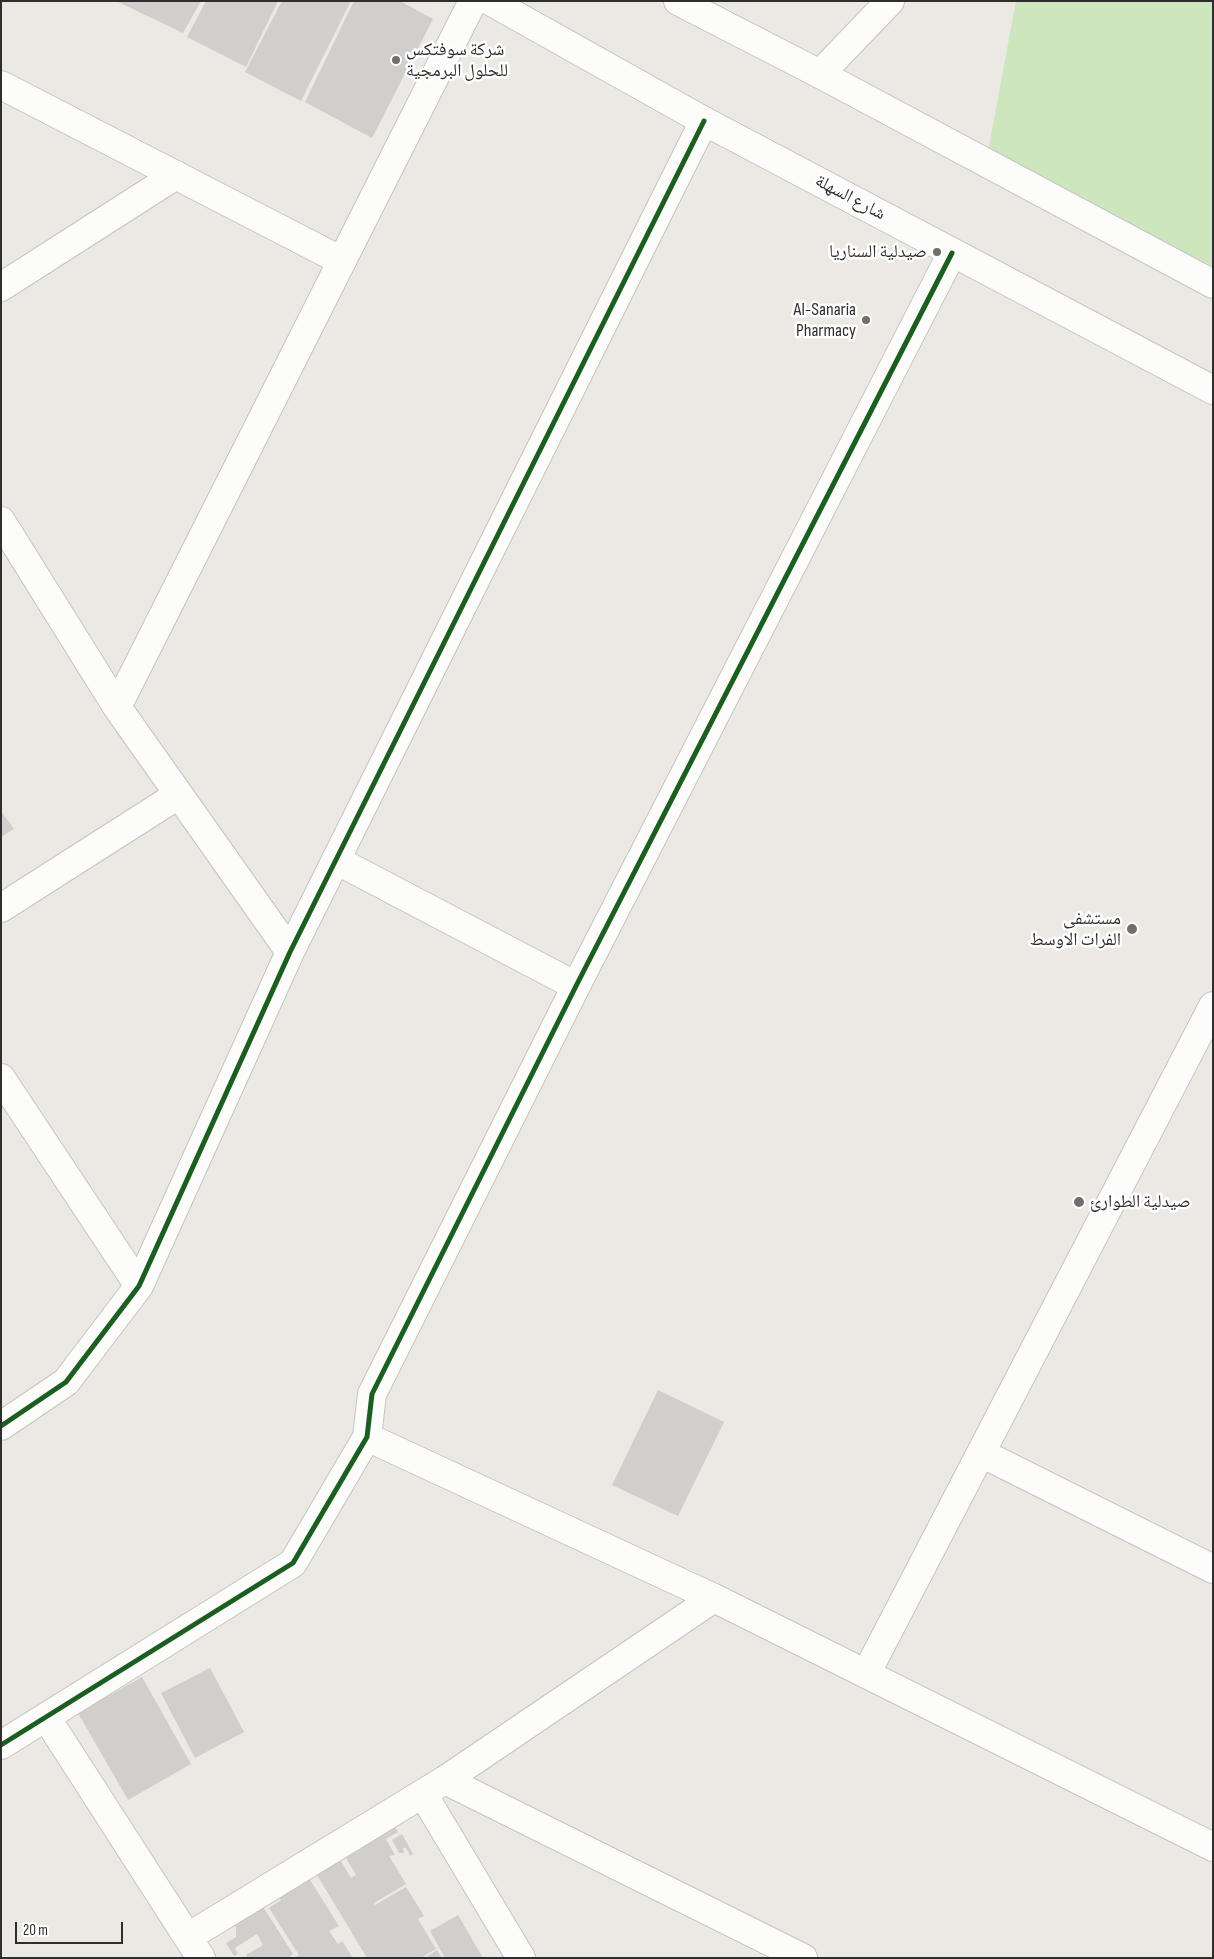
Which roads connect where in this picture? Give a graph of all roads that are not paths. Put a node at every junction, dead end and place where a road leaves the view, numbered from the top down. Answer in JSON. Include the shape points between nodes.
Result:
{"nodes":[{"id":1,"x":473,"y":1,"type":"edge"},
{"id":2,"x":490,"y":1,"type":"edge"},
{"id":3,"x":678,"y":1,"type":"edge"},
{"id":4,"x":890,"y":1,"type":"edge"},
{"id":5,"x":820,"y":74,"type":"junction"},
{"id":6,"x":1,"y":85,"type":"edge"},
{"id":7,"x":704,"y":121,"type":"junction"},
{"id":8,"x":176,"y":176,"type":"junction"},
{"id":9,"x":952,"y":253,"type":"junction"},
{"id":10,"x":342,"y":261,"type":"junction"},
{"id":11,"x":1213,"y":284,"type":"edge"},
{"id":12,"x":1,"y":286,"type":"edge"},
{"id":13,"x":1213,"y":390,"type":"edge"},
{"id":14,"x":1,"y":521,"type":"edge"},
{"id":15,"x":117,"y":707,"type":"junction"},
{"id":16,"x":178,"y":795,"type":"junction"},
{"id":17,"x":336,"y":860,"type":"junction"},
{"id":18,"x":1,"y":908,"type":"edge"},
{"id":19,"x":290,"y":952,"type":"junction"},
{"id":20,"x":576,"y":986,"type":"junction"},
{"id":21,"x":1213,"y":1006,"type":"edge"},
{"id":22,"x":1,"y":1078,"type":"edge"},
{"id":23,"x":139,"y":1286,"type":"junction"},
{"id":24,"x":1,"y":1426,"type":"edge"},
{"id":25,"x":367,"y":1437,"type":"junction"},
{"id":26,"x":981,"y":1453,"type":"junction"},
{"id":27,"x":1213,"y":1569,"type":"edge"},
{"id":28,"x":714,"y":1598,"type":"junction"},
{"id":29,"x":866,"y":1674,"type":"junction"},
{"id":30,"x":46,"y":1717,"type":"junction"},
{"id":31,"x":1,"y":1744,"type":"edge"},
{"id":32,"x":434,"y":1787,"type":"junction"},
{"id":33,"x":1213,"y":1847,"type":"edge"},
{"id":34,"x":195,"y":1948,"type":"edge"},
{"id":35,"x":521,"y":1958,"type":"edge"},
{"id":36,"x":803,"y":1958,"type":"edge"}],
"edges":[{"from":1,"to":10,"type":"street"},
{"from":2,"to":7,"type":"street","name":"شارع السهلة"},
{"from":3,"to":5,"type":"street"},
{"from":4,"to":5,"type":"street"},
{"from":5,"to":11,"type":"street"},
{"from":6,"to":8,"type":"street"},
{"from":7,"to":9,"type":"street","name":"شارع السهلة"},
{"from":7,"to":17,"type":"street"},
{"from":8,"to":10,"type":"street"},
{"from":8,"to":12,"type":"street"},
{"from":9,"to":13,"type":"street","name":"شارع السهلة"},
{"from":9,"to":20,"type":"street"},
{"from":10,"to":15,"type":"street"},
{"from":14,"to":15,"type":"street"},
{"from":15,"to":16,"type":"street"},
{"from":16,"to":18,"type":"street"},
{"from":16,"to":19,"type":"street"},
{"from":17,"to":19,"type":"street"},
{"from":17,"to":20,"type":"street"},
{"from":19,"to":23,"type":"street"},
{"from":20,"to":25,"type":"street","via":[[372,1394]]},
{"from":21,"to":26,"type":"street"},
{"from":22,"to":23,"type":"street"},
{"from":23,"to":24,"type":"street","via":[[66,1382]]},
{"from":25,"to":28,"type":"street"},
{"from":25,"to":30,"type":"street","via":[[293,1563]]},
{"from":26,"to":27,"type":"street"},
{"from":26,"to":29,"type":"street"},
{"from":28,"to":29,"type":"street"},
{"from":28,"to":32,"type":"street"},
{"from":29,"to":33,"type":"street"},
{"from":30,"to":31,"type":"street"},
{"from":30,"to":34,"type":"street"},
{"from":32,"to":34,"type":"street"},
{"from":32,"to":35,"type":"street"},
{"from":32,"to":36,"type":"street"}]}
